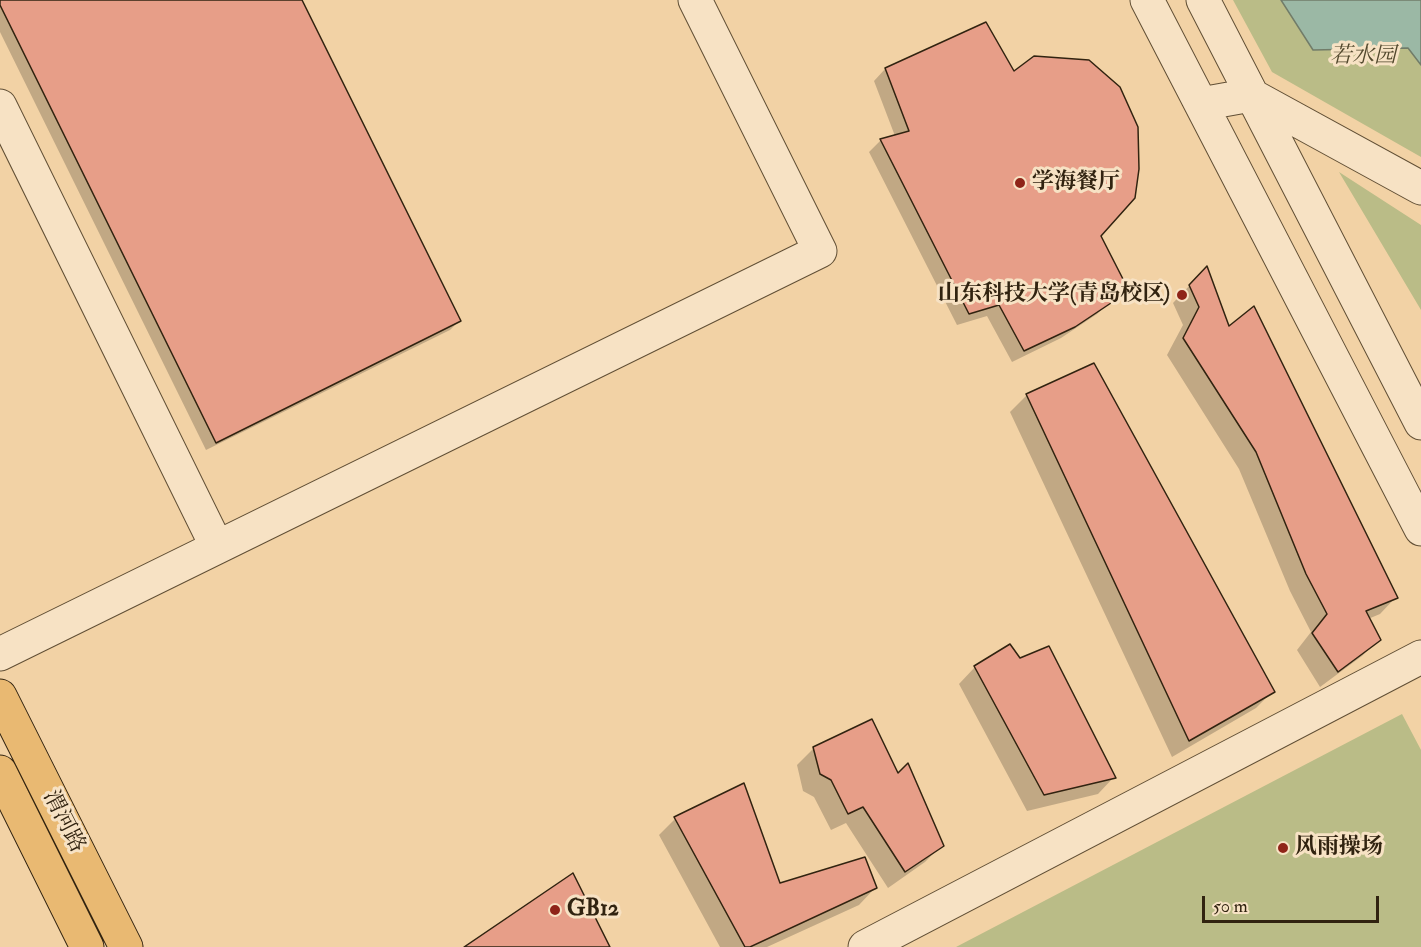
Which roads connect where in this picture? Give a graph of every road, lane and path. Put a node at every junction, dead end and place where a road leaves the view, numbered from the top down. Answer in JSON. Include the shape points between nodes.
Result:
{"nodes":[{"id":1,"x":695,"y":0,"type":"edge"},
{"id":2,"x":1147,"y":0,"type":"edge"},
{"id":3,"x":1203,"y":0,"type":"edge"},
{"id":4,"x":1251,"y":95,"type":"junction"},
{"id":5,"x":1201,"y":104,"type":"junction"},
{"id":6,"x":0,"y":106,"type":"edge"},
{"id":7,"x":1421,"y":188,"type":"edge"},
{"id":8,"x":1421,"y":423,"type":"edge"},
{"id":9,"x":1421,"y":529,"type":"edge"},
{"id":10,"x":217,"y":547,"type":"junction"},
{"id":11,"x":0,"y":654,"type":"edge"},
{"id":12,"x":1421,"y":657,"type":"edge"},
{"id":13,"x":0,"y":696,"type":"edge"},
{"id":14,"x":0,"y":772,"type":"edge"},
{"id":15,"x":87,"y":947,"type":"edge"},
{"id":16,"x":126,"y":947,"type":"edge"},
{"id":17,"x":865,"y":947,"type":"edge"}],
"edges":[{"from":1,"to":10,"type":"lane","via":[[820,251]]},
{"from":2,"to":5,"type":"lane"},
{"from":3,"to":4,"type":"lane"},
{"from":4,"to":5,"type":"lane"},
{"from":4,"to":7,"type":"lane"},
{"from":4,"to":8,"type":"lane"},
{"from":5,"to":9,"type":"lane"},
{"from":6,"to":10,"type":"lane"},
{"from":10,"to":11,"type":"lane"},
{"from":12,"to":17,"type":"lane"},
{"from":13,"to":16,"type":"main road","name":"渭河路"},
{"from":14,"to":15,"type":"main road","name":"渭河路"}]}
